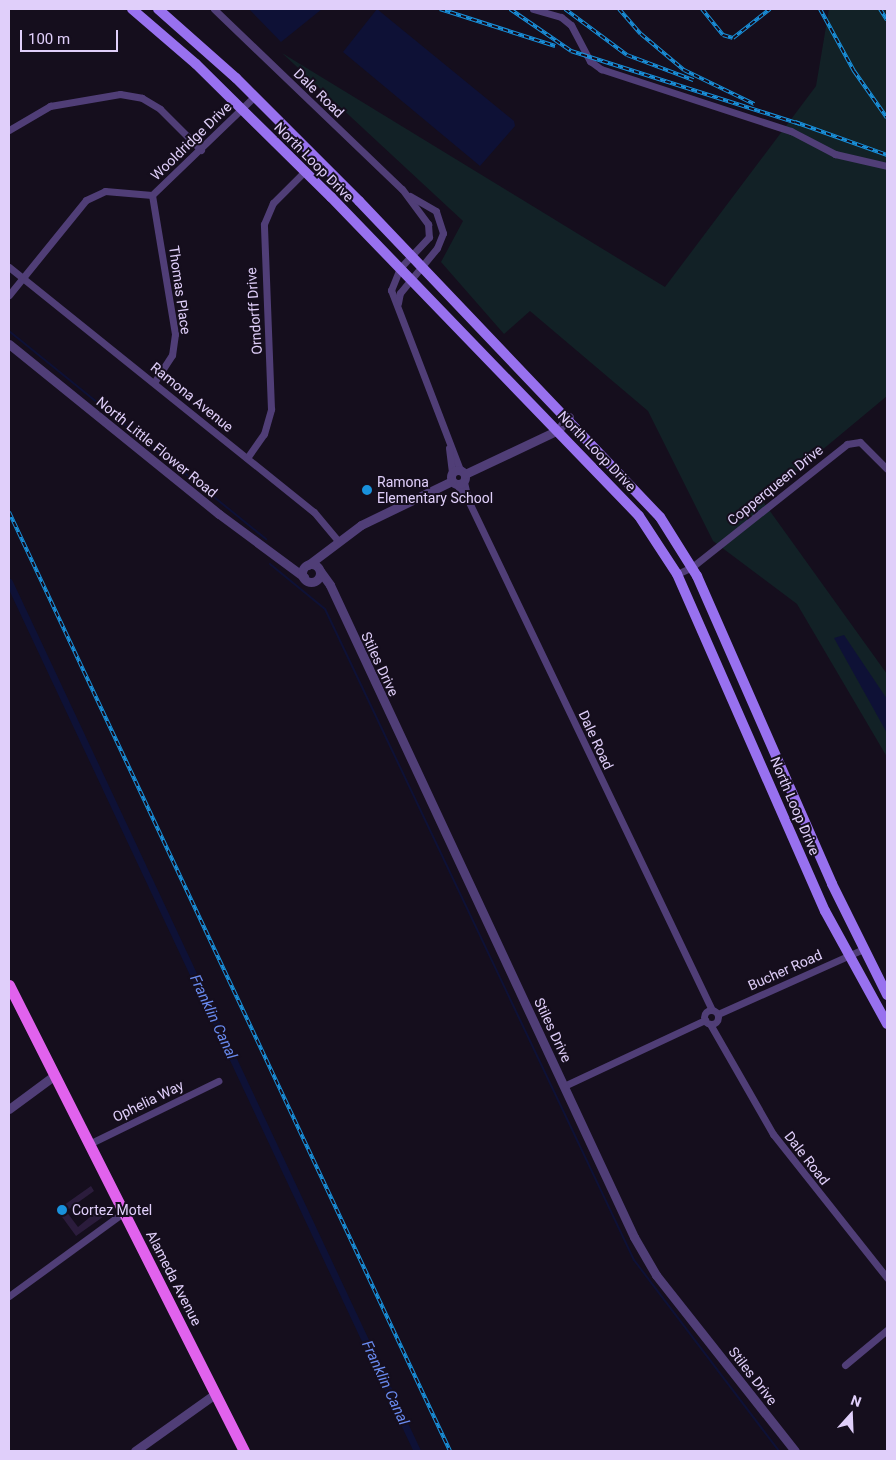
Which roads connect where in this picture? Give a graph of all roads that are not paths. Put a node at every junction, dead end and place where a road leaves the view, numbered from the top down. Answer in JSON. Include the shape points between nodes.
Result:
{"nodes":[{"id":1,"x":158,"y":9,"type":"edge"},
{"id":2,"x":214,"y":9,"type":"edge"},
{"id":3,"x":533,"y":9,"type":"edge"},
{"id":4,"x":138,"y":11,"type":"edge"},
{"id":5,"x":255,"y":96,"type":"junction"},
{"id":6,"x":242,"y":109,"type":"junction"},
{"id":7,"x":9,"y":130,"type":"edge"},
{"id":8,"x":201,"y":150,"type":"junction"},
{"id":9,"x":887,"y":166,"type":"edge"},
{"id":10,"x":304,"y":172,"type":"junction"},
{"id":11,"x":407,"y":194,"type":"junction"},
{"id":12,"x":152,"y":195,"type":"junction"},
{"id":13,"x":412,"y":256,"type":"junction"},
{"id":14,"x":422,"y":266,"type":"junction"},
{"id":15,"x":9,"y":268,"type":"edge"},
{"id":16,"x":400,"y":268,"type":"junction"},
{"id":17,"x":22,"y":278,"type":"junction"},
{"id":18,"x":411,"y":280,"type":"junction"},
{"id":19,"x":9,"y":295,"type":"edge"},
{"id":20,"x":398,"y":303,"type":"junction"},
{"id":21,"x":9,"y":344,"type":"edge"},
{"id":22,"x":154,"y":383,"type":"junction"},
{"id":23,"x":568,"y":417,"type":"junction"},
{"id":24,"x":558,"y":430,"type":"junction"},
{"id":25,"x":248,"y":458,"type":"junction"},
{"id":26,"x":887,"y":469,"type":"edge"},
{"id":27,"x":458,"y":477,"type":"junction"},
{"id":28,"x":340,"y":542,"type":"junction"},
{"id":29,"x":322,"y":555,"type":"junction"},
{"id":30,"x":307,"y":566,"type":"junction"},
{"id":31,"x":692,"y":567,"type":"junction"},
{"id":32,"x":290,"y":568,"type":"junction"},
{"id":33,"x":319,"y":570,"type":"junction"},
{"id":34,"x":677,"y":574,"type":"junction"},
{"id":35,"x":307,"y":580,"type":"junction"},
{"id":36,"x":331,"y":592,"type":"junction"},
{"id":37,"x":777,"y":758,"type":"junction"},
{"id":38,"x":762,"y":764,"type":"junction"},
{"id":39,"x":863,"y":948,"type":"junction"},
{"id":40,"x":847,"y":956,"type":"junction"},
{"id":41,"x":9,"y":985,"type":"edge"},
{"id":42,"x":887,"y":995,"type":"edge"},
{"id":43,"x":711,"y":1017,"type":"junction"},
{"id":44,"x":887,"y":1024,"type":"edge"},
{"id":45,"x":55,"y":1075,"type":"junction"},
{"id":46,"x":218,"y":1081,"type":"dead end"},
{"id":47,"x":564,"y":1086,"type":"junction"},
{"id":48,"x":9,"y":1109,"type":"edge"},
{"id":49,"x":89,"y":1144,"type":"junction"},
{"id":50,"x":123,"y":1213,"type":"junction"},
{"id":51,"x":886,"y":1275,"type":"edge"},
{"id":52,"x":9,"y":1296,"type":"edge"},
{"id":53,"x":887,"y":1330,"type":"edge"},
{"id":54,"x":845,"y":1365,"type":"dead end"},
{"id":55,"x":215,"y":1394,"type":"junction"},
{"id":56,"x":135,"y":1451,"type":"edge"},
{"id":57,"x":244,"y":1451,"type":"edge"},
{"id":58,"x":796,"y":1451,"type":"edge"}],
"edges":[{"from":1,"to":5,"type":"main road","name":"North Loop Drive"},
{"from":2,"to":11,"type":"street","name":"Dale Road"},
{"from":3,"to":9,"type":"street","via":[[561,18],[570,26],[590,61],[602,69],[790,131],[835,154]]},
{"from":4,"to":6,"type":"main road","name":"North Loop Drive"},
{"from":5,"to":6,"type":"street","name":"Wooldridge Drive"},
{"from":5,"to":13,"type":"main road","name":"North Loop Drive"},
{"from":6,"to":8,"type":"street","name":"Wooldridge Drive"},
{"from":6,"to":10,"type":"main road","name":"North Loop Drive"},
{"from":7,"to":8,"type":"street","via":[[50,106],[120,94],[142,98],[160,109]]},
{"from":8,"to":12,"type":"street","name":"Wooldridge Drive"},
{"from":10,"to":16,"type":"main road","name":"North Loop Drive"},
{"from":10,"to":25,"type":"street","name":"Orndorff Drive","via":[[273,203],[264,224],[271,409],[264,434]]},
{"from":11,"to":13,"type":"street","name":"Dale Road","via":[[430,231]]},
{"from":11,"to":14,"type":"street","name":"Dale Road","via":[[432,207],[442,224],[440,242]]},
{"from":12,"to":17,"type":"street","name":"Wooldridge Drive","via":[[110,191],[92,196]]},
{"from":12,"to":22,"type":"street","name":"Thomas Place","via":[[175,334],[172,355]]},
{"from":13,"to":14,"type":"main road","name":"North Loop Drive"},
{"from":13,"to":16,"type":"street","name":"Dale Road"},
{"from":14,"to":18,"type":"street","name":"Dale Road"},
{"from":14,"to":23,"type":"main road","name":"North Loop Drive"},
{"from":15,"to":17,"type":"street","name":"Ramona Avenue"},
{"from":16,"to":18,"type":"main road","name":"North Loop Drive"},
{"from":16,"to":20,"type":"street","name":"Dale Road","via":[[391,283],[392,296]]},
{"from":17,"to":19,"type":"street","name":"Wooldridge Drive"},
{"from":17,"to":22,"type":"street","name":"Ramona Avenue"},
{"from":18,"to":20,"type":"street","name":"Dale Road"},
{"from":18,"to":24,"type":"main road","name":"North Loop Drive"},
{"from":20,"to":27,"type":"street","name":"Dale Road"},
{"from":21,"to":32,"type":"street","name":"North Little Flower Road"},
{"from":22,"to":25,"type":"street","name":"Ramona Avenue"},
{"from":23,"to":24,"type":"street"},
{"from":23,"to":31,"type":"main road","name":"North Loop Drive","via":[[638,489]]},
{"from":24,"to":27,"type":"street"},
{"from":24,"to":34,"type":"main road","name":"North Loop Drive","via":[[633,509]]},
{"from":25,"to":28,"type":"street","name":"Ramona Avenue","via":[[314,512]]},
{"from":26,"to":31,"type":"street","name":"Copperqueen Drive","via":[[860,442],[848,444]]},
{"from":27,"to":28,"type":"street","via":[[361,525]]},
{"from":27,"to":43,"type":"street","name":"Dale Road"},
{"from":28,"to":29,"type":"street"},
{"from":29,"to":30,"type":"street"},
{"from":29,"to":33,"type":"street"},
{"from":30,"to":32,"type":"street"},
{"from":30,"to":33,"type":"street"},
{"from":30,"to":35,"type":"street"},
{"from":31,"to":34,"type":"street","name":"Copperqueen Drive"},
{"from":31,"to":37,"type":"main road","name":"North Loop Drive"},
{"from":32,"to":35,"type":"street","name":"North Little Flower Road"},
{"from":33,"to":35,"type":"street","via":[[318,578]]},
{"from":33,"to":36,"type":"street","name":"Stiles Drive"},
{"from":34,"to":38,"type":"main road","name":"North Loop Drive"},
{"from":35,"to":36,"type":"street"},
{"from":36,"to":47,"type":"street","name":"Stiles Drive"},
{"from":37,"to":38,"type":"main road"},
{"from":37,"to":39,"type":"main road","name":"North Loop Drive"},
{"from":38,"to":40,"type":"main road","name":"North Loop Drive"},
{"from":39,"to":40,"type":"street","name":"Bucher Road"},
{"from":39,"to":42,"type":"main road","name":"North Loop Drive"},
{"from":40,"to":43,"type":"street","name":"Bucher Road"},
{"from":40,"to":44,"type":"main road","name":"North Loop Drive"},
{"from":41,"to":45,"type":"main road","name":"Alameda Avenue"},
{"from":43,"to":47,"type":"street","name":"Bucher Road"},
{"from":43,"to":51,"type":"street","name":"Dale Road","via":[[765,1122]]},
{"from":45,"to":48,"type":"street"},
{"from":45,"to":49,"type":"main road","name":"Alameda Avenue"},
{"from":46,"to":49,"type":"street","name":"Ophelia Way"},
{"from":47,"to":58,"type":"street","name":"Stiles Drive","via":[[656,1275]]},
{"from":49,"to":50,"type":"main road","name":"Alameda Avenue"},
{"from":50,"to":52,"type":"street"},
{"from":50,"to":55,"type":"main road","name":"Alameda Avenue"},
{"from":53,"to":54,"type":"street"},
{"from":55,"to":56,"type":"street"},
{"from":55,"to":57,"type":"main road","name":"Alameda Avenue"}]}
